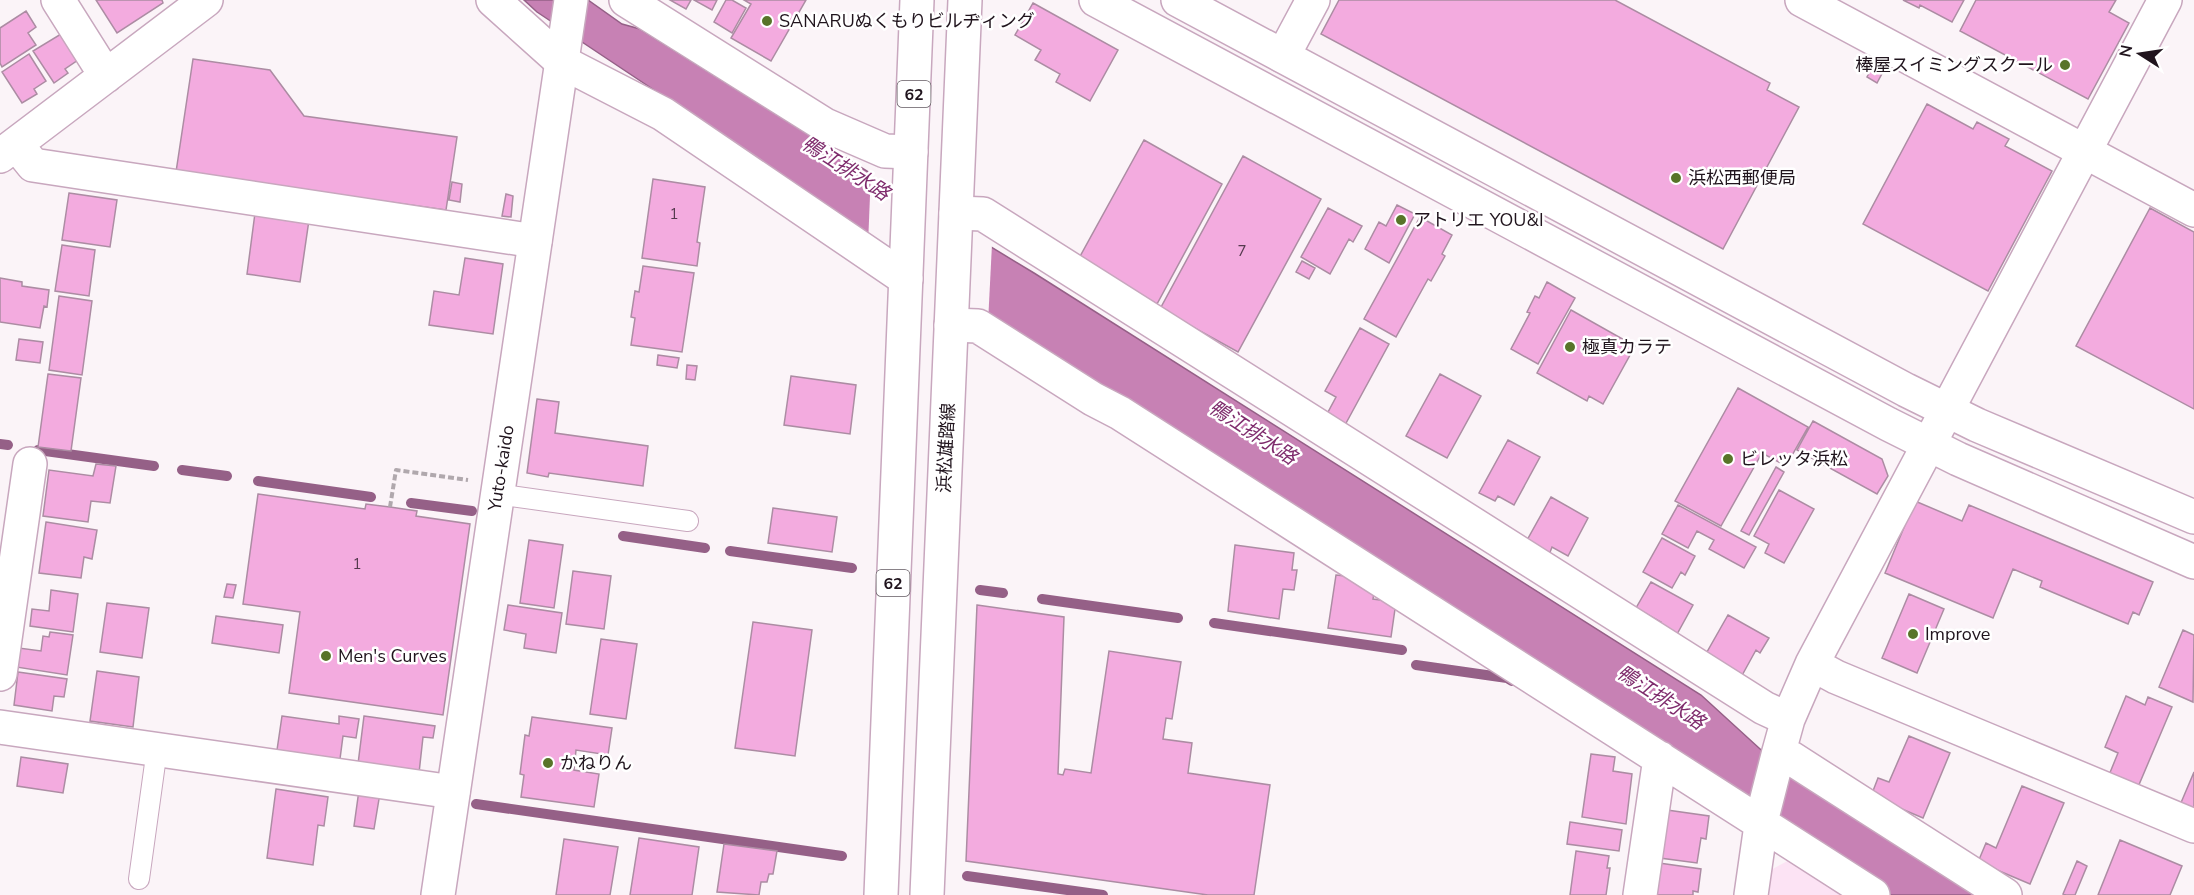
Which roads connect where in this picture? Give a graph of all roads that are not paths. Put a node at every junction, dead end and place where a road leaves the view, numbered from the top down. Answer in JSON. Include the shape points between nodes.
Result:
{"nodes":[{"id":1,"x":58,"y":0,"type":"edge"},
{"id":2,"x":206,"y":0,"type":"edge"},
{"id":3,"x":493,"y":0,"type":"edge"},
{"id":4,"x":571,"y":0,"type":"edge"},
{"id":5,"x":626,"y":0,"type":"edge"},
{"id":6,"x":917,"y":0,"type":"edge"},
{"id":7,"x":965,"y":0,"type":"edge"},
{"id":8,"x":1096,"y":0,"type":"edge"},
{"id":9,"x":1178,"y":0,"type":"edge"},
{"id":10,"x":1313,"y":0,"type":"edge"},
{"id":11,"x":1802,"y":0,"type":"edge"},
{"id":12,"x":2166,"y":0,"type":"edge"},
{"id":13,"x":1841,"y":9,"type":"edge"},
{"id":14,"x":564,"y":51,"type":"junction"},
{"id":15,"x":1282,"y":56,"type":"junction"},
{"id":16,"x":106,"y":76,"type":"junction"},
{"id":17,"x":8,"y":150,"type":"edge"},
{"id":18,"x":911,"y":152,"type":"junction"},
{"id":19,"x":2085,"y":152,"type":"junction"},
{"id":20,"x":2194,"y":210,"type":"edge"},
{"id":21,"x":956,"y":215,"type":"junction"},
{"id":22,"x":535,"y":241,"type":"junction"},
{"id":23,"x":906,"y":276,"type":"junction"},
{"id":24,"x":952,"y":313,"type":"junction"},
{"id":25,"x":1947,"y":410,"type":"junction"},
{"id":26,"x":1928,"y":444,"type":"junction"},
{"id":27,"x":30,"y":464,"type":"dead end"},
{"id":28,"x":488,"y":488,"type":"junction"},
{"id":29,"x":2194,"y":517,"type":"edge"},
{"id":30,"x":688,"y":521,"type":"dead end"},
{"id":31,"x":2194,"y":562,"type":"edge"},
{"id":32,"x":1812,"y":664,"type":"junction"},
{"id":33,"x":0,"y":674,"type":"edge"},
{"id":34,"x":1788,"y":719,"type":"junction"},
{"id":35,"x":0,"y":726,"type":"edge"},
{"id":36,"x":158,"y":749,"type":"junction"},
{"id":37,"x":1778,"y":756,"type":"junction"},
{"id":38,"x":1660,"y":758,"type":"junction"},
{"id":39,"x":453,"y":792,"type":"junction"},
{"id":40,"x":1762,"y":820,"type":"junction"},
{"id":41,"x":2194,"y":826,"type":"edge"},
{"id":42,"x":139,"y":879,"type":"dead end"},
{"id":43,"x":438,"y":895,"type":"edge"},
{"id":44,"x":881,"y":895,"type":"edge"},
{"id":45,"x":927,"y":895,"type":"edge"},
{"id":46,"x":1640,"y":895,"type":"edge"},
{"id":47,"x":1751,"y":895,"type":"edge"},
{"id":48,"x":1873,"y":895,"type":"edge"},
{"id":49,"x":2005,"y":895,"type":"edge"}],
"edges":[{"from":1,"to":16,"type":"street"},
{"from":2,"to":16,"type":"street"},
{"from":3,"to":14,"type":"street"},
{"from":4,"to":14,"type":"street","name":"Yuto-kaido"},
{"from":5,"to":18,"type":"street","via":[[825,125],[885,151]]},
{"from":6,"to":18,"type":"street","number":"62"},
{"from":7,"to":21,"type":"street","name":"浜松雄踏線"},
{"from":8,"to":26,"type":"street"},
{"from":9,"to":15,"type":"street"},
{"from":10,"to":15,"type":"street"},
{"from":11,"to":13,"type":"street"},
{"from":12,"to":19,"type":"street"},
{"from":13,"to":19,"type":"street"},
{"from":14,"to":22,"type":"street","name":"Yuto-kaido"},
{"from":14,"to":23,"type":"street"},
{"from":15,"to":25,"type":"street"},
{"from":16,"to":17,"type":"street"},
{"from":17,"to":22,"type":"street","via":[[33,165]]},
{"from":18,"to":23,"type":"street","number":"62"},
{"from":19,"to":20,"type":"street"},
{"from":19,"to":25,"type":"street"},
{"from":21,"to":24,"type":"street","name":"浜松雄踏線"},
{"from":21,"to":34,"type":"street","via":[[983,214],[1764,708]]},
{"from":22,"to":28,"type":"street","name":"Yuto-kaido"},
{"from":23,"to":44,"type":"street","number":"62"},
{"from":24,"to":38,"type":"street","via":[[1130,420]]},
{"from":24,"to":45,"type":"street","name":"浜松雄踏線"},
{"from":25,"to":26,"type":"street"},
{"from":25,"to":29,"type":"street"},
{"from":26,"to":31,"type":"street"},
{"from":26,"to":32,"type":"street"},
{"from":27,"to":33,"type":"street"},
{"from":28,"to":30,"type":"lane"},
{"from":28,"to":39,"type":"street","name":"Yuto-kaido"},
{"from":32,"to":34,"type":"street"},
{"from":32,"to":41,"type":"street"},
{"from":34,"to":37,"type":"street"},
{"from":35,"to":36,"type":"street"},
{"from":36,"to":39,"type":"street"},
{"from":36,"to":42,"type":"lane"},
{"from":37,"to":40,"type":"street"},
{"from":37,"to":49,"type":"street","via":[[1791,758]]},
{"from":38,"to":40,"type":"street"},
{"from":38,"to":46,"type":"street"},
{"from":39,"to":43,"type":"street","name":"Yuto-kaido"},
{"from":40,"to":47,"type":"street"},
{"from":40,"to":48,"type":"street"}]}
